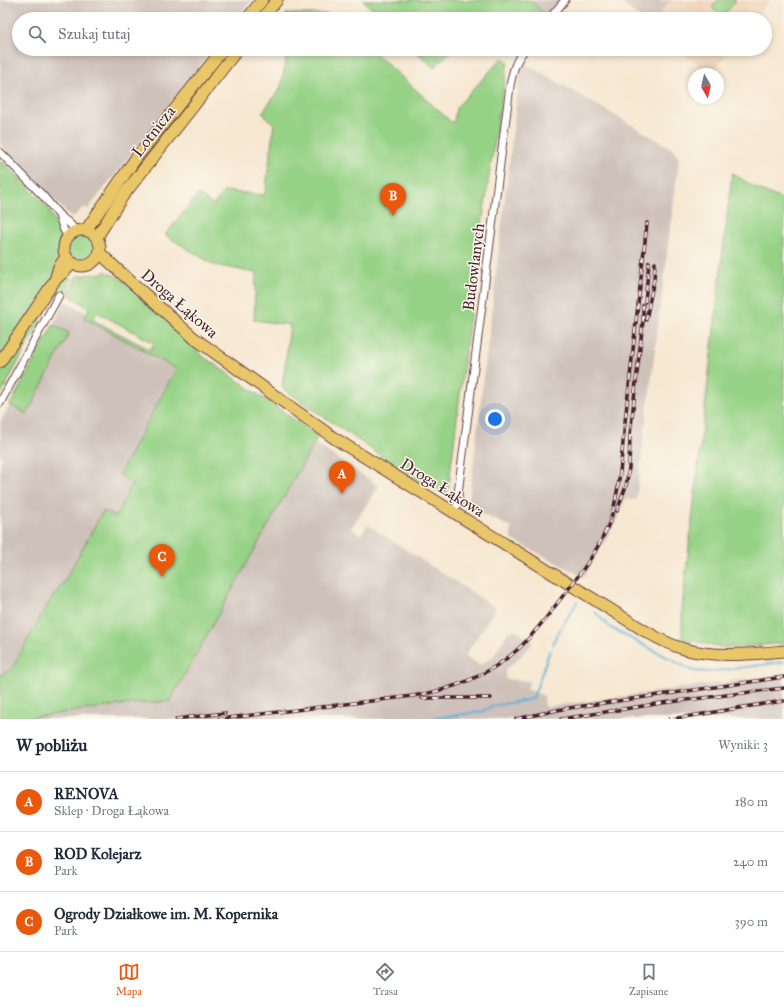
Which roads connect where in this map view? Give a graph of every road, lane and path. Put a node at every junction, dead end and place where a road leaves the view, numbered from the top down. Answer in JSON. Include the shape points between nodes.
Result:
{"nodes":[{"id":1,"x":262,"y":0,"type":"edge"},
{"id":2,"x":277,"y":0,"type":"edge"},
{"id":3,"x":565,"y":0,"type":"edge"},
{"id":4,"x":253,"y":12,"type":"edge"},
{"id":5,"x":268,"y":12,"type":"edge"},
{"id":6,"x":555,"y":12,"type":"edge"},
{"id":7,"x":217,"y":56,"type":"edge"},
{"id":8,"x":233,"y":56,"type":"edge"},
{"id":9,"x":520,"y":56,"type":"edge"},
{"id":10,"x":0,"y":152,"type":"edge"},
{"id":11,"x":77,"y":232,"type":"junction"},
{"id":12,"x":97,"y":237,"type":"junction"},
{"id":13,"x":97,"y":257,"type":"junction"},
{"id":14,"x":69,"y":260,"type":"junction"},
{"id":15,"x":59,"y":295,"type":"dead end"},
{"id":16,"x":0,"y":362,"type":"edge"},
{"id":17,"x":0,"y":404,"type":"edge"},
{"id":18,"x":452,"y":512,"type":"junction"},
{"id":19,"x":784,"y":651,"type":"edge"}],
"edges":[{"from":1,"to":4,"type":"main road"},
{"from":2,"to":5,"type":"main road"},
{"from":3,"to":6,"type":"street"},
{"from":7,"to":11,"type":"main road","name":"Lotnicza"},
{"from":8,"to":12,"type":"main road","name":"Lotnicza","via":[[122,197]]},
{"from":9,"to":18,"type":"street","name":"Budowlanych","via":[[514,67],[510,86],[458,493],[459,502]]},
{"from":10,"to":11,"type":"street","via":[[59,215],[63,228]]},
{"from":11,"to":12,"type":"main road","via":[[90,231]]},
{"from":11,"to":14,"type":"main road","via":[[64,246]]},
{"from":12,"to":13,"type":"main road","via":[[101,248]]},
{"from":13,"to":14,"type":"main road","via":[[86,266],[77,265]]},
{"from":13,"to":18,"type":"main road","name":"Droga Łąkowa","via":[[119,271],[194,338],[237,370],[334,438]]},
{"from":14,"to":16,"type":"main road"},
{"from":15,"to":17,"type":"street"},
{"from":18,"to":19,"type":"main road","name":"Droga Łąkowa","via":[[645,631],[684,649],[724,655]]}]}
